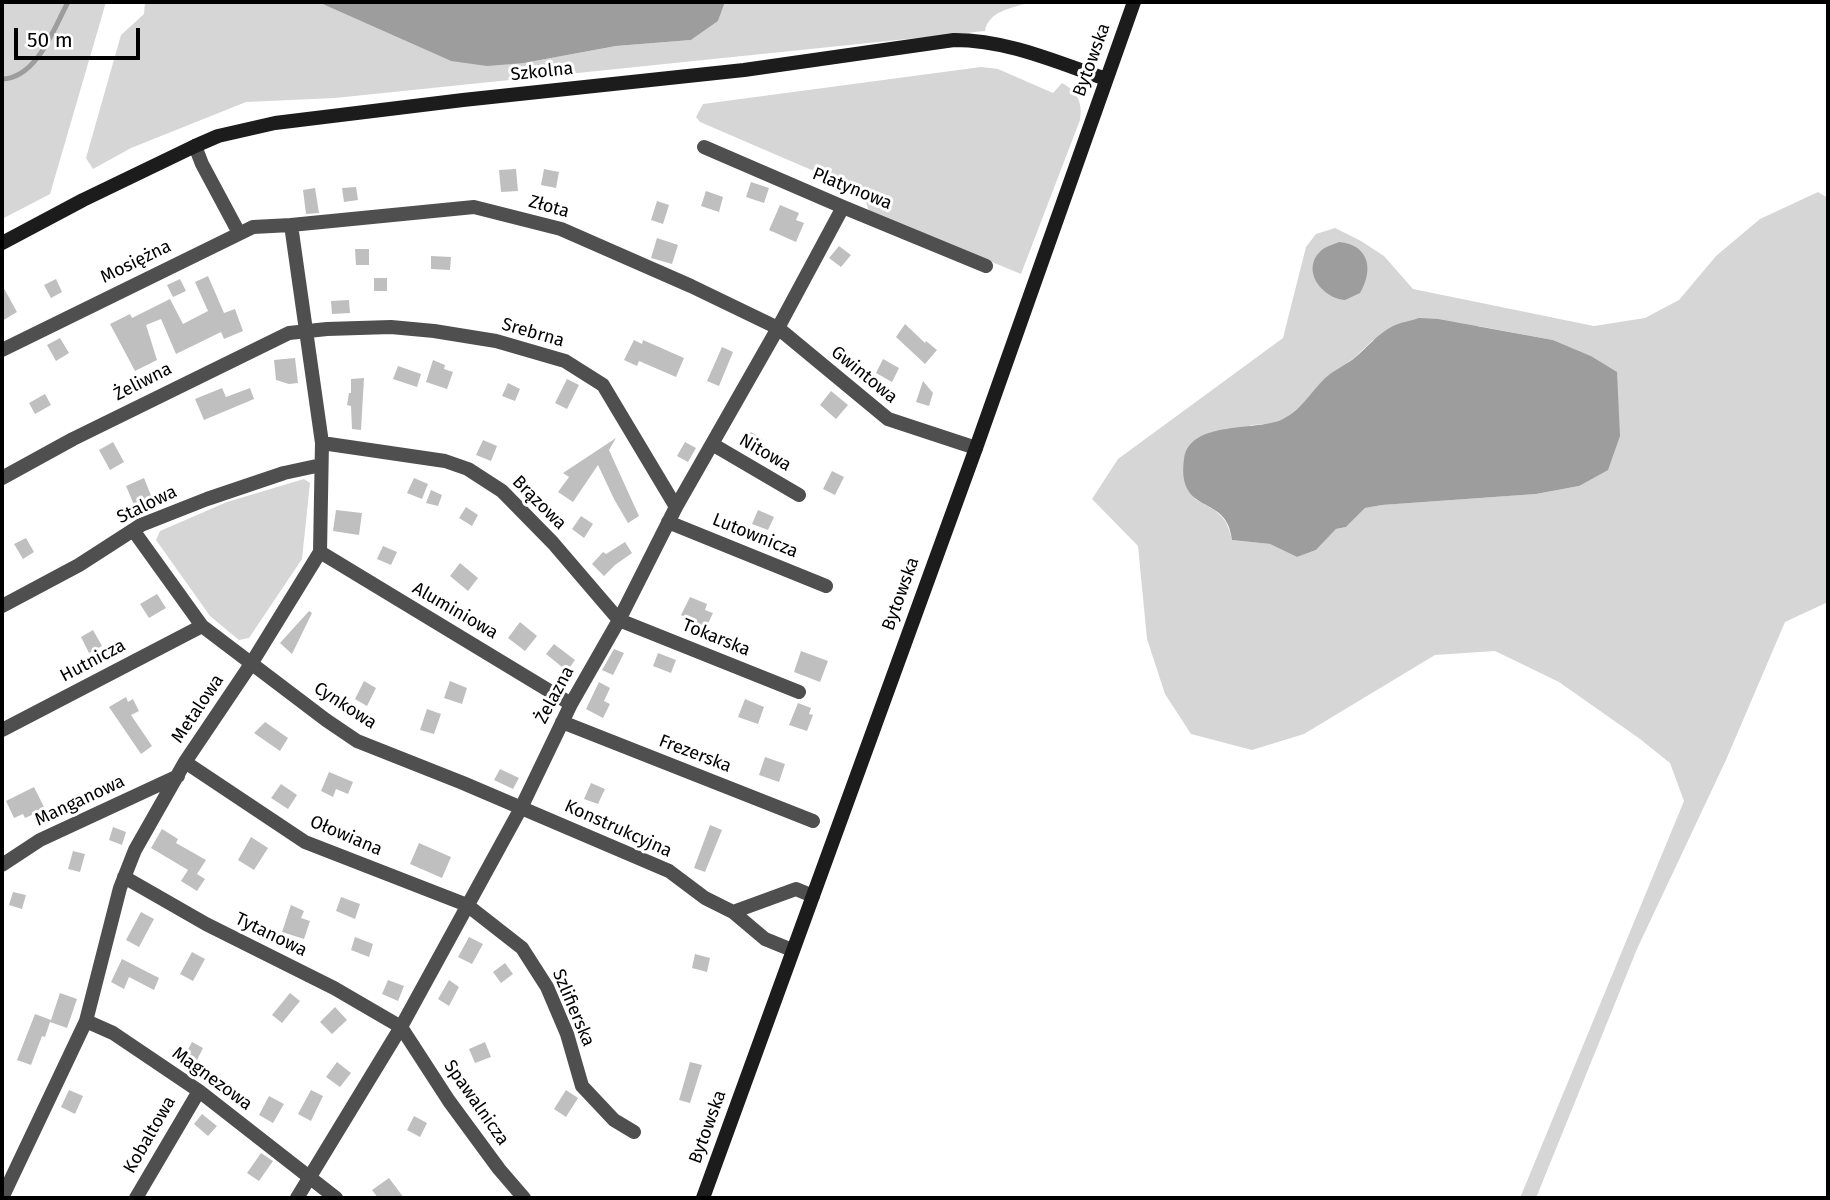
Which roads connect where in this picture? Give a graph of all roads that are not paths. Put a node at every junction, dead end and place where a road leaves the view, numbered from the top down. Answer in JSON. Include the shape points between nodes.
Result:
{"nodes":[{"id":1,"x":1133,"y":2,"type":"edge"},
{"id":2,"x":1106,"y":79,"type":"junction"},
{"id":3,"x":195,"y":146,"type":"junction"},
{"id":4,"x":704,"y":147,"type":"dead end"},
{"id":5,"x":843,"y":207,"type":"junction"},
{"id":6,"x":291,"y":225,"type":"junction"},
{"id":7,"x":239,"y":233,"type":"junction"},
{"id":8,"x":2,"y":243,"type":"edge"},
{"id":9,"x":986,"y":266,"type":"dead end"},
{"id":10,"x":778,"y":328,"type":"junction"},
{"id":11,"x":305,"y":332,"type":"junction"},
{"id":12,"x":2,"y":350,"type":"edge"},
{"id":13,"x":323,"y":443,"type":"junction"},
{"id":14,"x":712,"y":444,"type":"junction"},
{"id":15,"x":976,"y":448,"type":"junction"},
{"id":16,"x":321,"y":466,"type":"junction"},
{"id":17,"x":2,"y":478,"type":"edge"},
{"id":18,"x":799,"y":495,"type":"dead end"},
{"id":19,"x":676,"y":507,"type":"junction"},
{"id":20,"x":668,"y":522,"type":"junction"},
{"id":21,"x":133,"y":530,"type":"junction"},
{"id":22,"x":320,"y":552,"type":"junction"},
{"id":23,"x":826,"y":586,"type":"dead end"},
{"id":24,"x":2,"y":606,"type":"edge"},
{"id":25,"x":619,"y":620,"type":"junction"},
{"id":26,"x":202,"y":626,"type":"junction"},
{"id":27,"x":251,"y":664,"type":"junction"},
{"id":28,"x":799,"y":692,"type":"dead end"},
{"id":29,"x":571,"y":704,"type":"junction"},
{"id":30,"x":562,"y":722,"type":"junction"},
{"id":31,"x":2,"y":730,"type":"edge"},
{"id":32,"x":185,"y":762,"type":"junction"},
{"id":33,"x":178,"y":776,"type":"junction"},
{"id":34,"x":521,"y":808,"type":"junction"},
{"id":35,"x":813,"y":821,"type":"dead end"},
{"id":36,"x":2,"y":865,"type":"edge"},
{"id":37,"x":124,"y":877,"type":"junction"},
{"id":38,"x":813,"y":896,"type":"junction"},
{"id":39,"x":467,"y":905,"type":"junction"},
{"id":40,"x":733,"y":912,"type":"junction"},
{"id":41,"x":792,"y":950,"type":"junction"},
{"id":42,"x":86,"y":1021,"type":"junction"},
{"id":43,"x":401,"y":1027,"type":"junction"},
{"id":44,"x":198,"y":1091,"type":"junction"},
{"id":45,"x":635,"y":1132,"type":"dead end"},
{"id":46,"x":309,"y":1176,"type":"junction"},
{"id":47,"x":2,"y":1198,"type":"edge"},
{"id":48,"x":136,"y":1198,"type":"edge"},
{"id":49,"x":297,"y":1198,"type":"edge"},
{"id":50,"x":335,"y":1198,"type":"edge"},
{"id":51,"x":524,"y":1198,"type":"edge"},
{"id":52,"x":703,"y":1198,"type":"edge"}],
"edges":[{"from":1,"to":2,"type":"main road","name":"Bytowska"},
{"from":2,"to":3,"type":"main road","name":"Szkolna","via":[[1004,45],[954,40],[744,70],[275,123]]},
{"from":2,"to":15,"type":"main road","name":"Bytowska"},
{"from":3,"to":7,"type":"street"},
{"from":3,"to":8,"type":"main road","name":"Szkolna"},
{"from":4,"to":5,"type":"street","name":"Platynowa"},
{"from":5,"to":9,"type":"street","name":"Platynowa"},
{"from":5,"to":10,"type":"street","name":"Żelazna"},
{"from":6,"to":7,"type":"street","name":"Mosiężna","via":[[253,226]]},
{"from":6,"to":10,"type":"street","name":"Złota","via":[[474,206],[561,229]]},
{"from":6,"to":11,"type":"street"},
{"from":7,"to":12,"type":"street","name":"Mosiężna"},
{"from":10,"to":14,"type":"street","name":"Żelazna"},
{"from":10,"to":15,"type":"street","name":"Gwintowa","via":[[888,419]]},
{"from":11,"to":13,"type":"street"},
{"from":11,"to":17,"type":"street","name":"Żeliwna","via":[[289,334],[235,358]]},
{"from":11,"to":19,"type":"street","name":"Srebrna","via":[[391,327],[434,331],[496,341],[565,361],[603,385]]},
{"from":13,"to":16,"type":"street"},
{"from":13,"to":25,"type":"street","name":"Brązowa","via":[[445,461],[468,470],[502,491]]},
{"from":14,"to":18,"type":"street","name":"Nitowa"},
{"from":14,"to":19,"type":"street","name":"Żelazna"},
{"from":15,"to":38,"type":"main road","name":"Bytowska"},
{"from":16,"to":21,"type":"street","name":"Stalowa","via":[[284,473],[207,499]]},
{"from":16,"to":22,"type":"street"},
{"from":19,"to":20,"type":"street","name":"Żelazna"},
{"from":20,"to":23,"type":"street","name":"Lutownicza"},
{"from":20,"to":25,"type":"street","name":"Żelazna"},
{"from":21,"to":24,"type":"street","name":"Stalowa"},
{"from":21,"to":26,"type":"street","name":"Cynkowa"},
{"from":22,"to":27,"type":"street","name":"Metalowa"},
{"from":22,"to":29,"type":"street","name":"Aluminiowa"},
{"from":25,"to":28,"type":"street","name":"Tokarska"},
{"from":25,"to":29,"type":"street","name":"Żelazna"},
{"from":26,"to":27,"type":"street","name":"Cynkowa"},
{"from":26,"to":31,"type":"street","name":"Hutnicza"},
{"from":27,"to":32,"type":"street","name":"Metalowa"},
{"from":27,"to":34,"type":"street","name":"Cynkowa","via":[[357,741]]},
{"from":29,"to":30,"type":"street","name":"Żelazna"},
{"from":30,"to":34,"type":"street","name":"Żelazna"},
{"from":30,"to":35,"type":"street","name":"Frezerska"},
{"from":32,"to":33,"type":"street","name":"Metalowa"},
{"from":32,"to":39,"type":"street","name":"Ołowiana","via":[[305,842]]},
{"from":33,"to":36,"type":"street","name":"Manganowa","via":[[40,840]]},
{"from":33,"to":37,"type":"street","name":"Metalowa"},
{"from":34,"to":39,"type":"street","name":"Żelazna"},
{"from":34,"to":40,"type":"street","name":"Konstrukcyjna","via":[[668,871]]},
{"from":37,"to":42,"type":"street","name":"Metalowa"},
{"from":37,"to":43,"type":"street","name":"Tytanowa"},
{"from":38,"to":40,"type":"street","via":[[796,889]]},
{"from":38,"to":41,"type":"main road","name":"Bytowska"},
{"from":39,"to":43,"type":"street","name":"Żelazna"},
{"from":39,"to":45,"type":"street","name":"Szlifierska","via":[[522,948],[547,987],[568,1034],[582,1086],[614,1120]]},
{"from":40,"to":41,"type":"street","name":"Konstrukcyjna","via":[[765,939]]},
{"from":41,"to":52,"type":"main road","name":"Bytowska"},
{"from":42,"to":44,"type":"street","name":"Magnezowa","via":[[113,1033]]},
{"from":42,"to":47,"type":"street","name":"Metalowa"},
{"from":43,"to":46,"type":"street","name":"Żelazna"},
{"from":43,"to":51,"type":"street","name":"Spawalnicza","via":[[449,1101]]},
{"from":44,"to":46,"type":"street","name":"Magnezowa"},
{"from":44,"to":48,"type":"street","name":"Kobaltowa"},
{"from":46,"to":49,"type":"street","name":"Żelazna"},
{"from":46,"to":50,"type":"street","name":"Magnezowa"}]}
